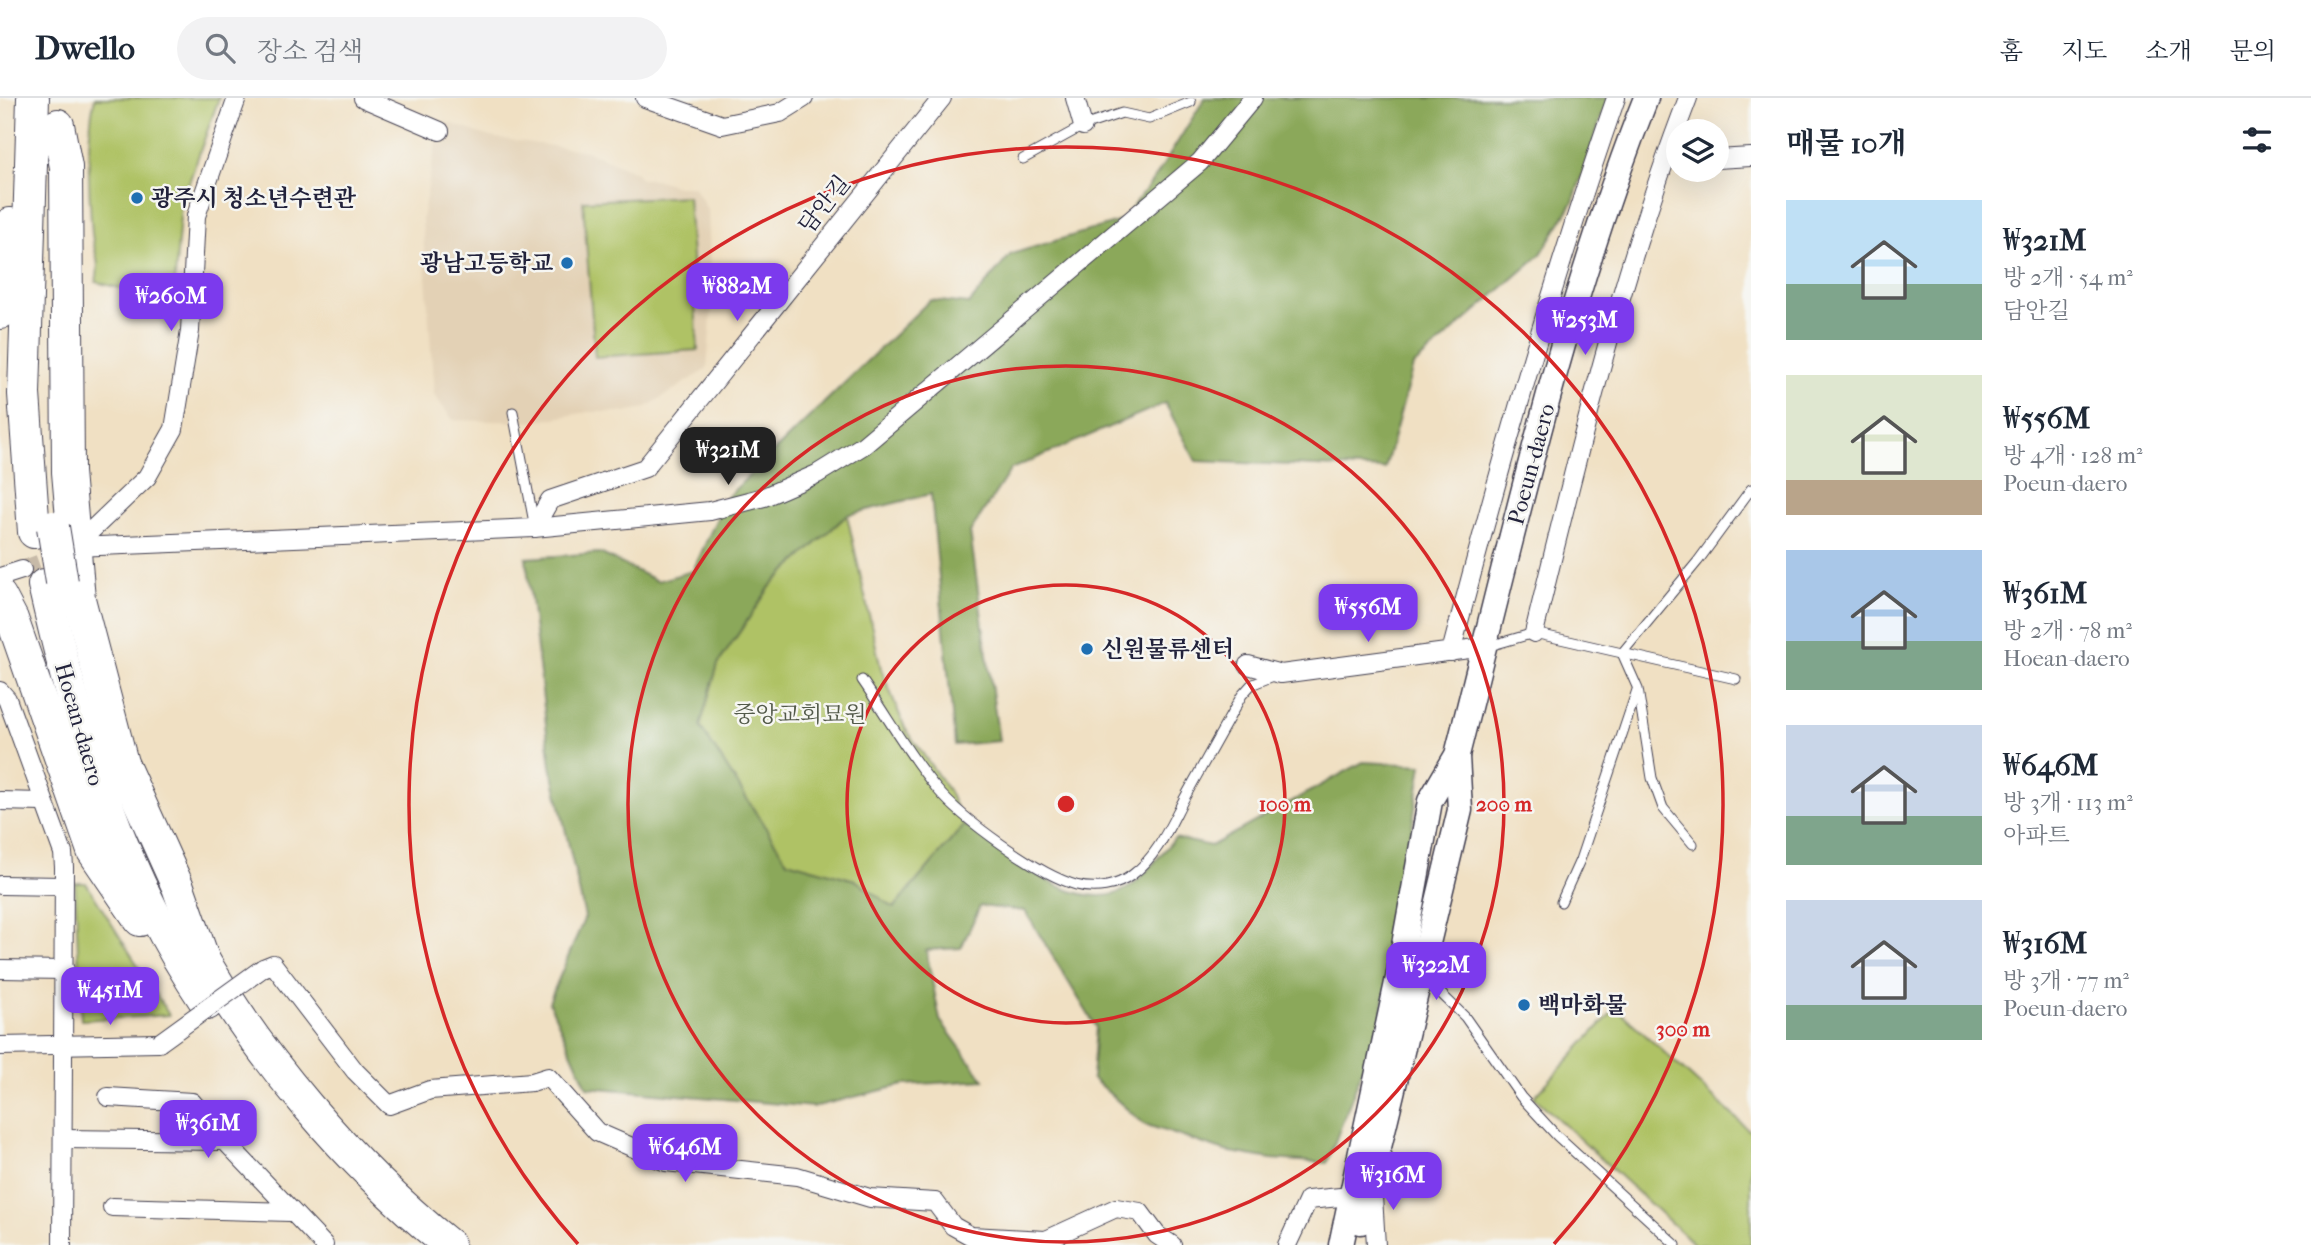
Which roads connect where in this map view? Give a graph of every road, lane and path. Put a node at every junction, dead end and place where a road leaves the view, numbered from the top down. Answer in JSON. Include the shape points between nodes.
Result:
{"nodes":[{"id":1,"x":237,"y":98,"type":"edge"},
{"id":2,"x":363,"y":98,"type":"edge"},
{"id":3,"x":645,"y":98,"type":"edge"},
{"id":4,"x":804,"y":98,"type":"edge"},
{"id":5,"x":942,"y":98,"type":"edge"},
{"id":6,"x":1075,"y":98,"type":"edge"},
{"id":7,"x":1253,"y":98,"type":"edge"},
{"id":8,"x":1616,"y":98,"type":"edge"},
{"id":9,"x":1646,"y":98,"type":"edge"},
{"id":10,"x":1688,"y":98,"type":"edge"},
{"id":11,"x":1191,"y":102,"type":"dead end"},
{"id":12,"x":45,"y":111,"type":"edge"},
{"id":13,"x":1682,"y":119,"type":"edge"},
{"id":14,"x":1083,"y":126,"type":"junction"},
{"id":15,"x":440,"y":131,"type":"dead end"},
{"id":16,"x":1751,"y":157,"type":"edge"},
{"id":17,"x":1729,"y":158,"type":"edge"},
{"id":18,"x":1023,"y":159,"type":"dead end"},
{"id":19,"x":1666,"y":177,"type":"edge"},
{"id":20,"x":0,"y":313,"type":"edge"},
{"id":21,"x":513,"y":412,"type":"dead end"},
{"id":22,"x":1751,"y":489,"type":"edge"},
{"id":23,"x":534,"y":528,"type":"junction"},
{"id":24,"x":50,"y":557,"type":"junction"},
{"id":25,"x":0,"y":577,"type":"edge"},
{"id":26,"x":0,"y":596,"type":"edge"},
{"id":27,"x":1534,"y":633,"type":"junction"},
{"id":28,"x":1484,"y":648,"type":"junction"},
{"id":29,"x":1451,"y":652,"type":"junction"},
{"id":30,"x":1622,"y":653,"type":"junction"},
{"id":31,"x":1248,"y":665,"type":"dead end"},
{"id":32,"x":1281,"y":674,"type":"junction"},
{"id":33,"x":1736,"y":679,"type":"dead end"},
{"id":34,"x":862,"y":680,"type":"dead end"},
{"id":35,"x":1638,"y":689,"type":"junction"},
{"id":36,"x":0,"y":691,"type":"edge"},
{"id":37,"x":1457,"y":755,"type":"junction"},
{"id":38,"x":0,"y":801,"type":"edge"},
{"id":39,"x":42,"y":802,"type":"junction"},
{"id":40,"x":1693,"y":844,"type":"dead end"},
{"id":41,"x":0,"y":885,"type":"edge"},
{"id":42,"x":63,"y":886,"type":"junction"},
{"id":43,"x":1561,"y":902,"type":"dead end"},
{"id":44,"x":189,"y":958,"type":"junction"},
{"id":45,"x":0,"y":969,"type":"edge"},
{"id":46,"x":65,"y":970,"type":"junction"},
{"id":47,"x":1419,"y":972,"type":"junction"},
{"id":48,"x":0,"y":1046,"type":"edge"},
{"id":49,"x":64,"y":1046,"type":"junction"},
{"id":50,"x":108,"y":1097,"type":"dead end"},
{"id":51,"x":63,"y":1139,"type":"junction"},
{"id":52,"x":225,"y":1141,"type":"junction"},
{"id":53,"x":1372,"y":1181,"type":"junction"},
{"id":54,"x":1351,"y":1196,"type":"junction"},
{"id":55,"x":112,"y":1207,"type":"dead end"},
{"id":56,"x":290,"y":1212,"type":"junction"},
{"id":57,"x":62,"y":1245,"type":"edge"},
{"id":58,"x":324,"y":1245,"type":"edge"},
{"id":59,"x":421,"y":1245,"type":"edge"},
{"id":60,"x":449,"y":1245,"type":"edge"},
{"id":61,"x":1172,"y":1245,"type":"edge"},
{"id":62,"x":1287,"y":1245,"type":"edge"},
{"id":63,"x":1341,"y":1245,"type":"edge"},
{"id":64,"x":1356,"y":1245,"type":"edge"},
{"id":65,"x":1376,"y":1245,"type":"edge"},
{"id":66,"x":1676,"y":1245,"type":"edge"}],
"edges":[{"from":1,"to":24,"type":"street","via":[[196,216],[190,331],[174,429],[146,477]]},
{"from":2,"to":15,"type":"street"},
{"from":3,"to":4,"type":"street","via":[[722,125],[780,113]]},
{"from":5,"to":23,"type":"street","name":"담안길","via":[[645,468],[550,500]]},
{"from":6,"to":14,"type":"street"},
{"from":7,"to":23,"type":"street","via":[[1190,171],[864,444],[817,474],[710,511]]},
{"from":8,"to":29,"type":"street","via":[[1535,345]]},
{"from":9,"to":28,"type":"street","name":"Poeun-daero","via":[[1584,273]]},
{"from":10,"to":13,"type":"street"},
{"from":11,"to":14,"type":"lane","via":[[1149,119],[1122,113]]},
{"from":12,"to":20,"type":"highway","via":[[9,231]]},
{"from":12,"to":24,"type":"highway","name":"Hoean-daero","via":[[48,228],[42,350]]},
{"from":14,"to":18,"type":"lane"},
{"from":16,"to":17,"type":"street"},
{"from":19,"to":27,"type":"street","via":[[1595,390]]},
{"from":21,"to":23,"type":"lane"},
{"from":22,"to":30,"type":"lane"},
{"from":23,"to":24,"type":"street"},
{"from":24,"to":25,"type":"street"},
{"from":24,"to":44,"type":"highway","name":"Hoean-daero","via":[[83,678]]},
{"from":26,"to":44,"type":"highway","via":[[93,851],[142,924]]},
{"from":27,"to":28,"type":"lane"},
{"from":27,"to":30,"type":"lane"},
{"from":28,"to":29,"type":"street"},
{"from":28,"to":37,"type":"street","name":"Poeun-daero"},
{"from":29,"to":32,"type":"street"},
{"from":30,"to":33,"type":"lane"},
{"from":30,"to":35,"type":"lane"},
{"from":31,"to":32,"type":"street"},
{"from":32,"to":34,"type":"lane","via":[[1251,685],[1241,695],[1154,854],[1132,876],[1100,887],[1060,879],[953,807]]},
{"from":35,"to":40,"type":"lane","via":[[1652,778],[1663,808]]},
{"from":35,"to":43,"type":"lane","via":[[1580,860]]},
{"from":36,"to":39,"type":"street","via":[[7,699]]},
{"from":37,"to":47,"type":"street","name":"Poeun-daero","via":[[1460,810]]},
{"from":37,"to":54,"type":"street","name":"Poeun-daero","via":[[1430,801]]},
{"from":38,"to":39,"type":"street"},
{"from":39,"to":42,"type":"street","via":[[63,853]]},
{"from":41,"to":42,"type":"street"},
{"from":42,"to":46,"type":"street"},
{"from":44,"to":59,"type":"highway","name":"Hoean-daero","via":[[251,1065],[318,1146]]},
{"from":44,"to":60,"type":"highway","name":"Hoean-daero","via":[[266,1055],[410,1213]]},
{"from":45,"to":46,"type":"street"},
{"from":46,"to":49,"type":"street"},
{"from":47,"to":53,"type":"street","name":"Poeun-daero"},
{"from":47,"to":66,"type":"lane","via":[[1465,1017],[1521,1097],[1557,1136]]},
{"from":48,"to":49,"type":"street"},
{"from":49,"to":51,"type":"street"},
{"from":49,"to":61,"type":"street","bridge":true,"via":[[159,1043],[273,964],[355,1071],[389,1105],[430,1090],[548,1077],[597,1132],[666,1162],[797,1176],[870,1198],[935,1202],[953,1226],[971,1236],[1046,1240],[1116,1208],[1140,1212],[1157,1235]]},
{"from":50,"to":52,"type":"street","via":[[192,1102]]},
{"from":51,"to":52,"type":"street"},
{"from":51,"to":57,"type":"street"},
{"from":52,"to":56,"type":"street"},
{"from":53,"to":64,"type":"street","name":"Poeun-daero"},
{"from":53,"to":65,"type":"street"},
{"from":54,"to":62,"type":"street","via":[[1308,1200]]},
{"from":54,"to":63,"type":"street","name":"Poeun-daero"},
{"from":55,"to":56,"type":"street"},
{"from":56,"to":58,"type":"street"}]}
